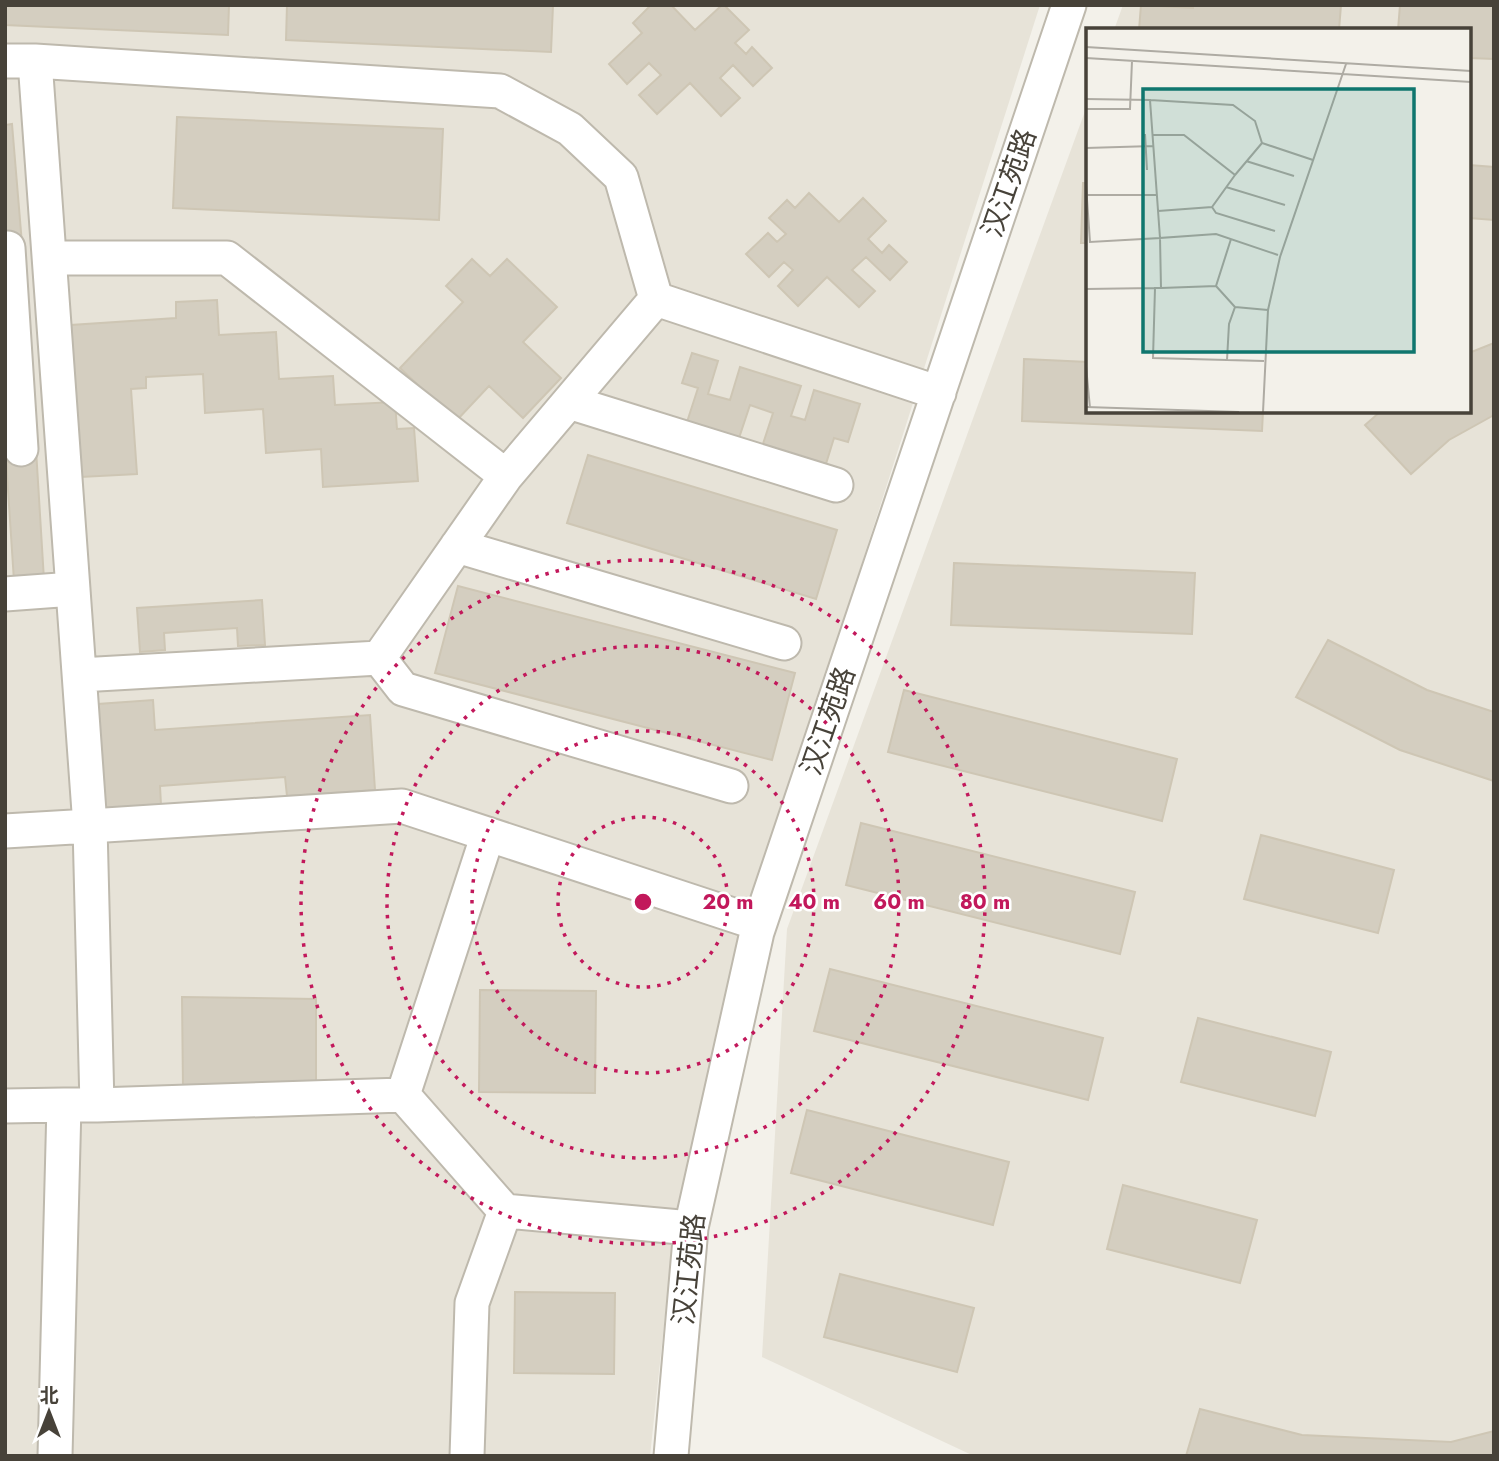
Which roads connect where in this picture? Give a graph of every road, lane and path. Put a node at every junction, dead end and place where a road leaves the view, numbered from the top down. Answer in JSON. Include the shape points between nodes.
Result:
{"nodes":[{"id":1,"x":1069,"y":5,"type":"edge"},
{"id":2,"x":20,"y":61,"type":"edge"},
{"id":3,"x":8,"y":248,"type":"dead end"},
{"id":4,"x":50,"y":258,"type":"junction"},
{"id":5,"x":656,"y":299,"type":"junction"},
{"id":6,"x":54,"y":319,"type":"junction"},
{"id":7,"x":9,"y":320,"type":"edge"},
{"id":8,"x":939,"y":393,"type":"junction"},
{"id":9,"x":569,"y":402,"type":"junction"},
{"id":10,"x":22,"y":449,"type":"dead end"},
{"id":11,"x":506,"y":477,"type":"junction"},
{"id":12,"x":836,"y":485,"type":"dead end"},
{"id":13,"x":457,"y":546,"type":"junction"},
{"id":14,"x":73,"y":589,"type":"junction"},
{"id":15,"x":5,"y":594,"type":"edge"},
{"id":16,"x":785,"y":643,"type":"dead end"},
{"id":17,"x":379,"y":658,"type":"junction"},
{"id":18,"x":80,"y":675,"type":"junction"},
{"id":19,"x":731,"y":786,"type":"dead end"},
{"id":20,"x":90,"y":825,"type":"junction"},
{"id":21,"x":5,"y":831,"type":"edge"},
{"id":22,"x":488,"y":834,"type":"junction"},
{"id":23,"x":748,"y":920,"type":"dead end"},
{"id":24,"x":403,"y":1094,"type":"junction"},
{"id":25,"x":64,"y":1105,"type":"junction"},
{"id":26,"x":97,"y":1105,"type":"junction"},
{"id":27,"x":5,"y":1106,"type":"edge"},
{"id":28,"x":505,"y":1212,"type":"junction"},
{"id":29,"x":691,"y":1228,"type":"junction"},
{"id":30,"x":55,"y":1456,"type":"edge"},
{"id":31,"x":467,"y":1456,"type":"edge"},
{"id":32,"x":671,"y":1456,"type":"edge"}],
"edges":[{"from":1,"to":8,"type":"street","name":"汉江苑路"},
{"from":2,"to":4,"type":"street"},
{"from":2,"to":5,"type":"street","via":[[500,92],[570,129],[621,177]]},
{"from":3,"to":7,"type":"street"},
{"from":4,"to":6,"type":"street"},
{"from":4,"to":11,"type":"street","via":[[227,258]]},
{"from":5,"to":8,"type":"street"},
{"from":5,"to":9,"type":"street"},
{"from":6,"to":7,"type":"street"},
{"from":6,"to":14,"type":"street"},
{"from":7,"to":10,"type":"street"},
{"from":8,"to":29,"type":"street","name":"汉江苑路","via":[[757,932]]},
{"from":9,"to":11,"type":"street"},
{"from":9,"to":12,"type":"street"},
{"from":11,"to":13,"type":"street"},
{"from":13,"to":16,"type":"street"},
{"from":13,"to":17,"type":"street"},
{"from":14,"to":15,"type":"street"},
{"from":14,"to":18,"type":"street"},
{"from":17,"to":18,"type":"street"},
{"from":17,"to":19,"type":"street","via":[[403,689]]},
{"from":18,"to":20,"type":"street"},
{"from":20,"to":21,"type":"street"},
{"from":20,"to":22,"type":"street","via":[[402,806]]},
{"from":20,"to":26,"type":"street"},
{"from":22,"to":23,"type":"street"},
{"from":22,"to":24,"type":"street"},
{"from":24,"to":26,"type":"street"},
{"from":24,"to":28,"type":"street"},
{"from":25,"to":26,"type":"street"},
{"from":25,"to":27,"type":"street"},
{"from":25,"to":30,"type":"street"},
{"from":28,"to":29,"type":"street"},
{"from":28,"to":31,"type":"street","via":[[472,1303]]},
{"from":29,"to":32,"type":"street","name":"汉江苑路"}]}
